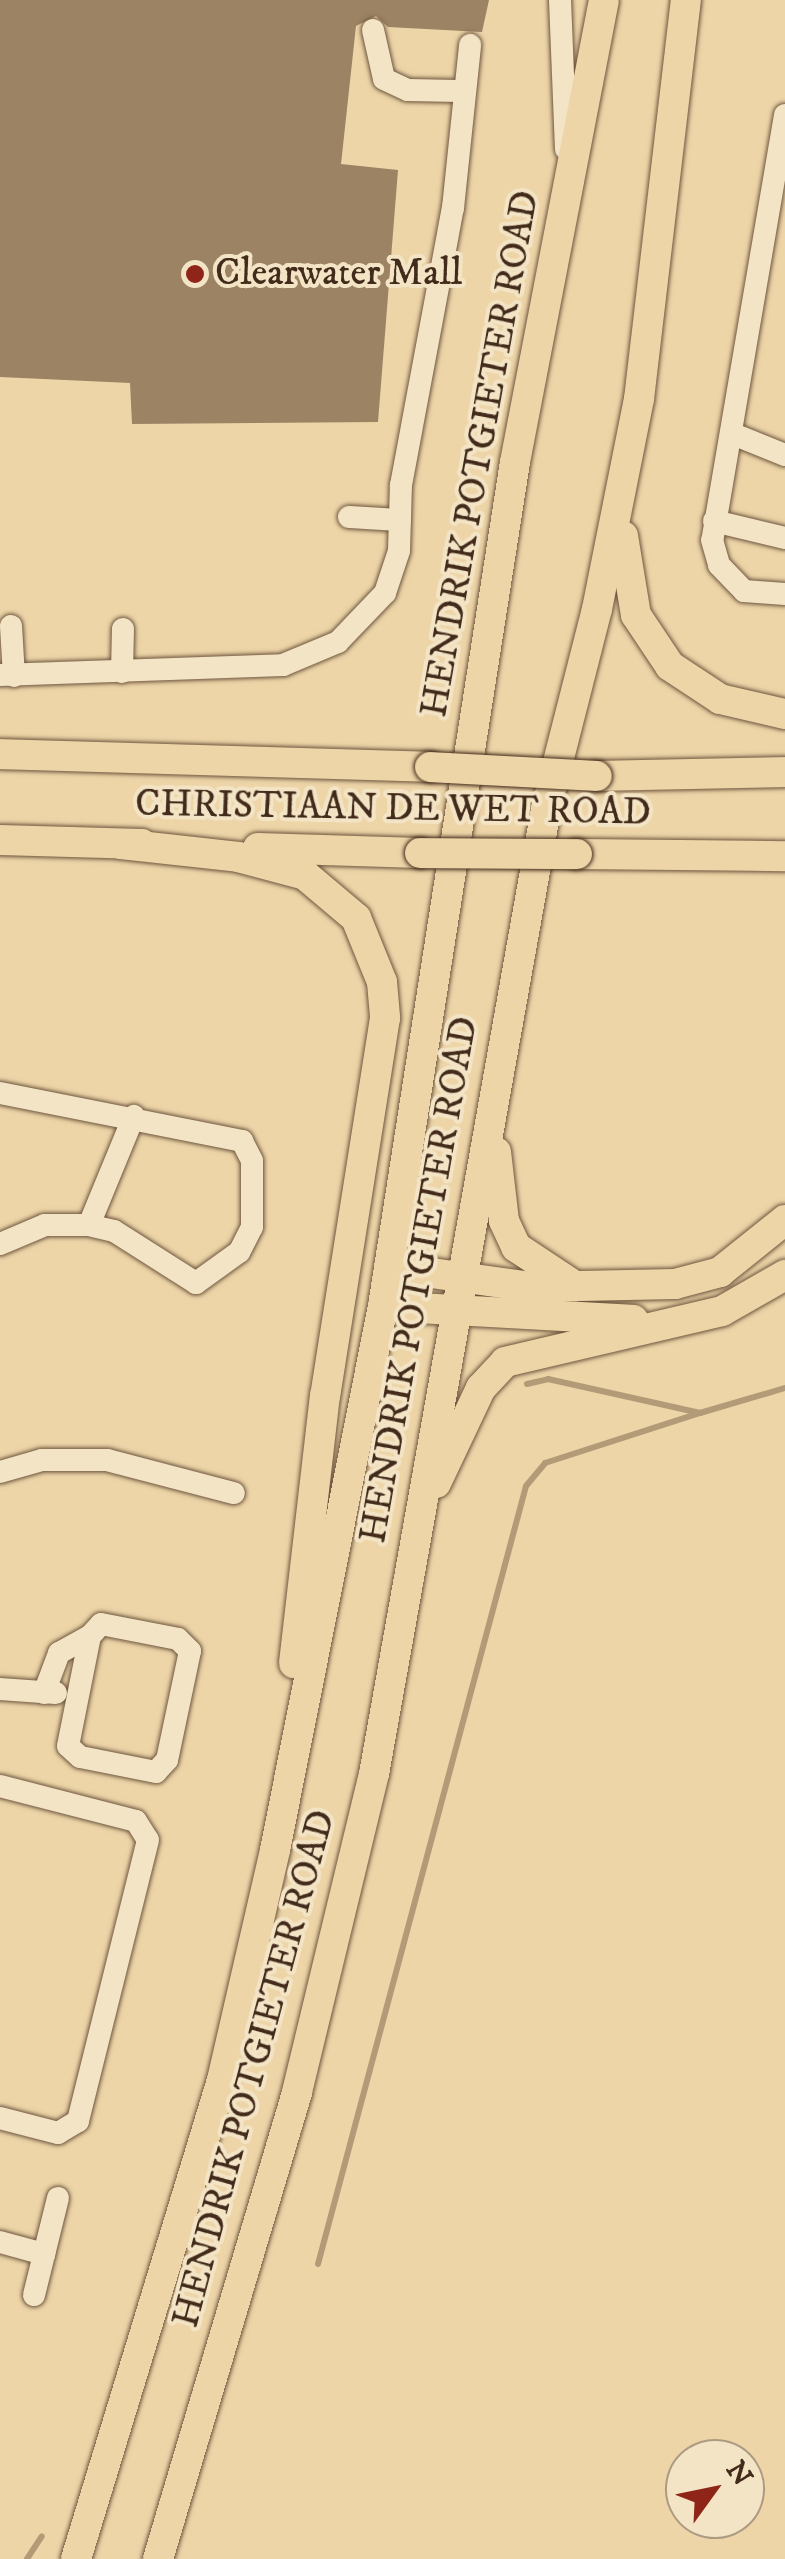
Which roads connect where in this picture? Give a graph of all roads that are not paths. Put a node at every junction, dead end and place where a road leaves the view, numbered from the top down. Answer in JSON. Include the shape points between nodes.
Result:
{"nodes":[{"id":1,"x":560,"y":0,"type":"edge"},
{"id":2,"x":604,"y":0,"type":"edge"},
{"id":3,"x":686,"y":0,"type":"edge"},
{"id":4,"x":374,"y":30,"type":"dead end"},
{"id":5,"x":470,"y":44,"type":"dead end"},
{"id":6,"x":459,"y":91,"type":"junction"},
{"id":7,"x":785,"y":115,"type":"edge"},
{"id":8,"x":568,"y":188,"type":"junction"},
{"id":9,"x":639,"y":399,"type":"junction"},
{"id":10,"x":733,"y":434,"type":"junction"},
{"id":11,"x":785,"y":455,"type":"edge"},
{"id":12,"x":349,"y":517,"type":"dead end"},
{"id":13,"x":400,"y":520,"type":"junction"},
{"id":14,"x":714,"y":521,"type":"junction"},
{"id":15,"x":785,"y":538,"type":"edge"},
{"id":16,"x":785,"y":594,"type":"edge"},
{"id":17,"x":11,"y":626,"type":"dead end"},
{"id":18,"x":123,"y":629,"type":"dead end"},
{"id":19,"x":122,"y":672,"type":"junction"},
{"id":20,"x":7,"y":676,"type":"edge"},
{"id":21,"x":785,"y":714,"type":"edge"},
{"id":22,"x":0,"y":754,"type":"edge"},
{"id":23,"x":785,"y":772,"type":"edge"},
{"id":24,"x":0,"y":840,"type":"edge"},
{"id":25,"x":121,"y":844,"type":"junction"},
{"id":26,"x":779,"y":859,"type":"edge"},
{"id":27,"x":0,"y":1093,"type":"edge"},
{"id":28,"x":492,"y":1106,"type":"junction"},
{"id":29,"x":134,"y":1116,"type":"junction"},
{"id":30,"x":785,"y":1220,"type":"edge"},
{"id":31,"x":89,"y":1225,"type":"junction"},
{"id":32,"x":0,"y":1244,"type":"edge"},
{"id":33,"x":389,"y":1267,"type":"junction"},
{"id":34,"x":785,"y":1275,"type":"edge"},
{"id":35,"x":459,"y":1276,"type":"junction"},
{"id":36,"x":578,"y":1287,"type":"junction"},
{"id":37,"x":383,"y":1306,"type":"junction"},
{"id":38,"x":454,"y":1315,"type":"junction"},
{"id":39,"x":672,"y":1323,"type":"junction"},
{"id":40,"x":0,"y":1472,"type":"edge"},
{"id":41,"x":234,"y":1493,"type":"dead end"},
{"id":42,"x":415,"y":1534,"type":"junction"},
{"id":43,"x":90,"y":1636,"type":"junction"},
{"id":44,"x":0,"y":1690,"type":"edge"},
{"id":45,"x":44,"y":1692,"type":"junction"},
{"id":46,"x":77,"y":1695,"type":"junction"},
{"id":47,"x":0,"y":1786,"type":"edge"},
{"id":48,"x":275,"y":1850,"type":"junction"},
{"id":49,"x":0,"y":2118,"type":"edge"},
{"id":50,"x":58,"y":2198,"type":"dead end"},
{"id":51,"x":0,"y":2242,"type":"edge"},
{"id":52,"x":44,"y":2254,"type":"junction"},
{"id":53,"x":34,"y":2295,"type":"dead end"},
{"id":54,"x":75,"y":2556,"type":"edge"},
{"id":55,"x":158,"y":2559,"type":"edge"}],
"edges":[{"from":1,"to":8,"type":"street"},
{"from":2,"to":8,"type":"main road","name":"HENDRIK POTGIETER ROAD"},
{"from":3,"to":9,"type":"main road","name":"HENDRIK POTGIETER ROAD"},
{"from":4,"to":6,"type":"street","via":[[384,79],[408,90]]},
{"from":5,"to":6,"type":"street"},
{"from":6,"to":13,"type":"street","via":[[454,208]]},
{"from":7,"to":10,"type":"street"},
{"from":8,"to":33,"type":"main road","name":"HENDRIK POTGIETER ROAD","via":[[515,462]]},
{"from":9,"to":21,"type":"main road","via":[[623,542],[636,615],[670,666],[696,685],[753,710]]},
{"from":9,"to":28,"type":"main road","name":"HENDRIK POTGIETER ROAD","via":[[598,610],[546,809]]},
{"from":10,"to":11,"type":"street"},
{"from":10,"to":14,"type":"street"},
{"from":12,"to":13,"type":"street"},
{"from":13,"to":19,"type":"street","via":[[385,593],[338,642],[282,665]]},
{"from":14,"to":15,"type":"street"},
{"from":14,"to":16,"type":"street","via":[[714,555],[728,578],[744,591]]},
{"from":17,"to":20,"type":"street"},
{"from":18,"to":19,"type":"street"},
{"from":19,"to":20,"type":"street"},
{"from":22,"to":23,"type":"main road","name":"CHRISTIAAN DE WET ROAD","bridge":true,"via":[[597,776]]},
{"from":24,"to":25,"type":"main road","name":"CHRISTIAAN DE WET ROAD"},
{"from":25,"to":26,"type":"main road","name":"CHRISTIAAN DE WET ROAD","bridge":true},
{"from":25,"to":48,"type":"main road","via":[[238,857],[314,880],[356,918],[382,982],[385,1018],[325,1396]]},
{"from":27,"to":29,"type":"street"},
{"from":28,"to":35,"type":"main road","name":"HENDRIK POTGIETER ROAD"},
{"from":28,"to":36,"type":"main road","via":[[504,1221],[516,1247]]},
{"from":29,"to":31,"type":"street"},
{"from":29,"to":31,"type":"street","via":[[242,1142],[252,1160],[251,1236],[189,1284],[114,1231]]},
{"from":30,"to":36,"type":"main road","via":[[720,1272],[675,1284]]},
{"from":31,"to":32,"type":"street","via":[[44,1225]]},
{"from":33,"to":35,"type":"main road"},
{"from":33,"to":37,"type":"main road","name":"HENDRIK POTGIETER ROAD"},
{"from":34,"to":39,"type":"main road","via":[[722,1311]]},
{"from":35,"to":36,"type":"main road"},
{"from":35,"to":38,"type":"main road","name":"HENDRIK POTGIETER ROAD"},
{"from":37,"to":38,"type":"main road"},
{"from":37,"to":48,"type":"main road","name":"HENDRIK POTGIETER ROAD"},
{"from":38,"to":39,"type":"main road"},
{"from":38,"to":42,"type":"main road","name":"HENDRIK POTGIETER ROAD"},
{"from":39,"to":42,"type":"main road","via":[[532,1352],[496,1370],[462,1420]]},
{"from":40,"to":41,"type":"street","via":[[42,1460],[107,1460]]},
{"from":42,"to":55,"type":"main road","name":"HENDRIK POTGIETER ROAD","via":[[374,1774],[301,2074]]},
{"from":43,"to":45,"type":"street","via":[[59,1653]]},
{"from":43,"to":46,"type":"street"},
{"from":43,"to":46,"type":"street","via":[[110,1624],[178,1639],[190,1650],[164,1768],[148,1772],[72,1753]]},
{"from":44,"to":45,"type":"street"},
{"from":45,"to":46,"type":"street"},
{"from":47,"to":49,"type":"street","via":[[136,1820],[148,1840],[78,2122],[58,2133]]},
{"from":48,"to":54,"type":"main road","name":"HENDRIK POTGIETER ROAD","via":[[222,2080]]},
{"from":50,"to":52,"type":"street"},
{"from":51,"to":52,"type":"street"},
{"from":52,"to":53,"type":"street"}]}
